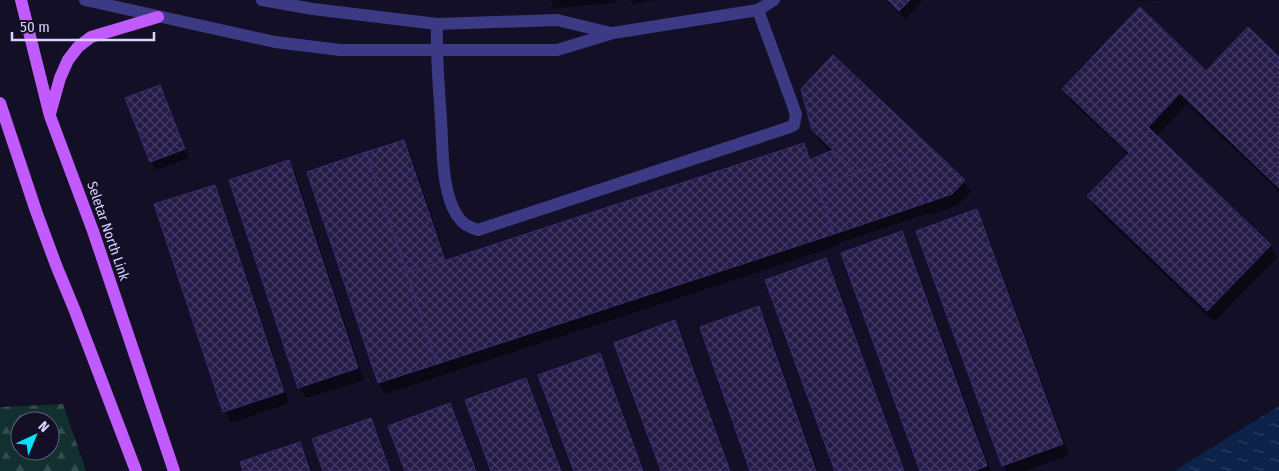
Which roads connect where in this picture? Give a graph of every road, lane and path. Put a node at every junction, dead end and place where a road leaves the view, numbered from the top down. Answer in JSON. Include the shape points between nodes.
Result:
{"nodes":[{"id":1,"x":20,"y":0,"type":"edge"},
{"id":2,"x":85,"y":0,"type":"edge"},
{"id":3,"x":262,"y":0,"type":"edge"},
{"id":4,"x":774,"y":0,"type":"edge"},
{"id":5,"x":758,"y":10,"type":"junction"},
{"id":6,"x":158,"y":17,"type":"junction"},
{"id":7,"x":438,"y":24,"type":"junction"},
{"id":8,"x":613,"y":33,"type":"junction"},
{"id":9,"x":436,"y":51,"type":"junction"},
{"id":10,"x":0,"y":103,"type":"edge"},
{"id":11,"x":50,"y":116,"type":"junction"},
{"id":12,"x":136,"y":471,"type":"edge"},
{"id":13,"x":174,"y":471,"type":"edge"}],
"edges":[{"from":1,"to":11,"type":"main road","name":"Seletar North Link"},
{"from":2,"to":6,"type":"lane"},
{"from":3,"to":7,"type":"lane","via":[[313,10]]},
{"from":4,"to":5,"type":"lane"},
{"from":5,"to":8,"type":"lane"},
{"from":5,"to":9,"type":"lane","via":[[796,114],[794,125],[478,230],[459,218],[448,194]]},
{"from":6,"to":9,"type":"lane","via":[[275,42],[340,50]]},
{"from":6,"to":11,"type":"main road","via":[[90,37],[68,60]]},
{"from":7,"to":8,"type":"lane","via":[[558,20]]},
{"from":7,"to":9,"type":"lane"},
{"from":8,"to":9,"type":"lane","via":[[556,50]]},
{"from":10,"to":12,"type":"main road","via":[[36,211]]},
{"from":11,"to":13,"type":"main road","name":"Seletar North Link","via":[[93,231]]}]}
